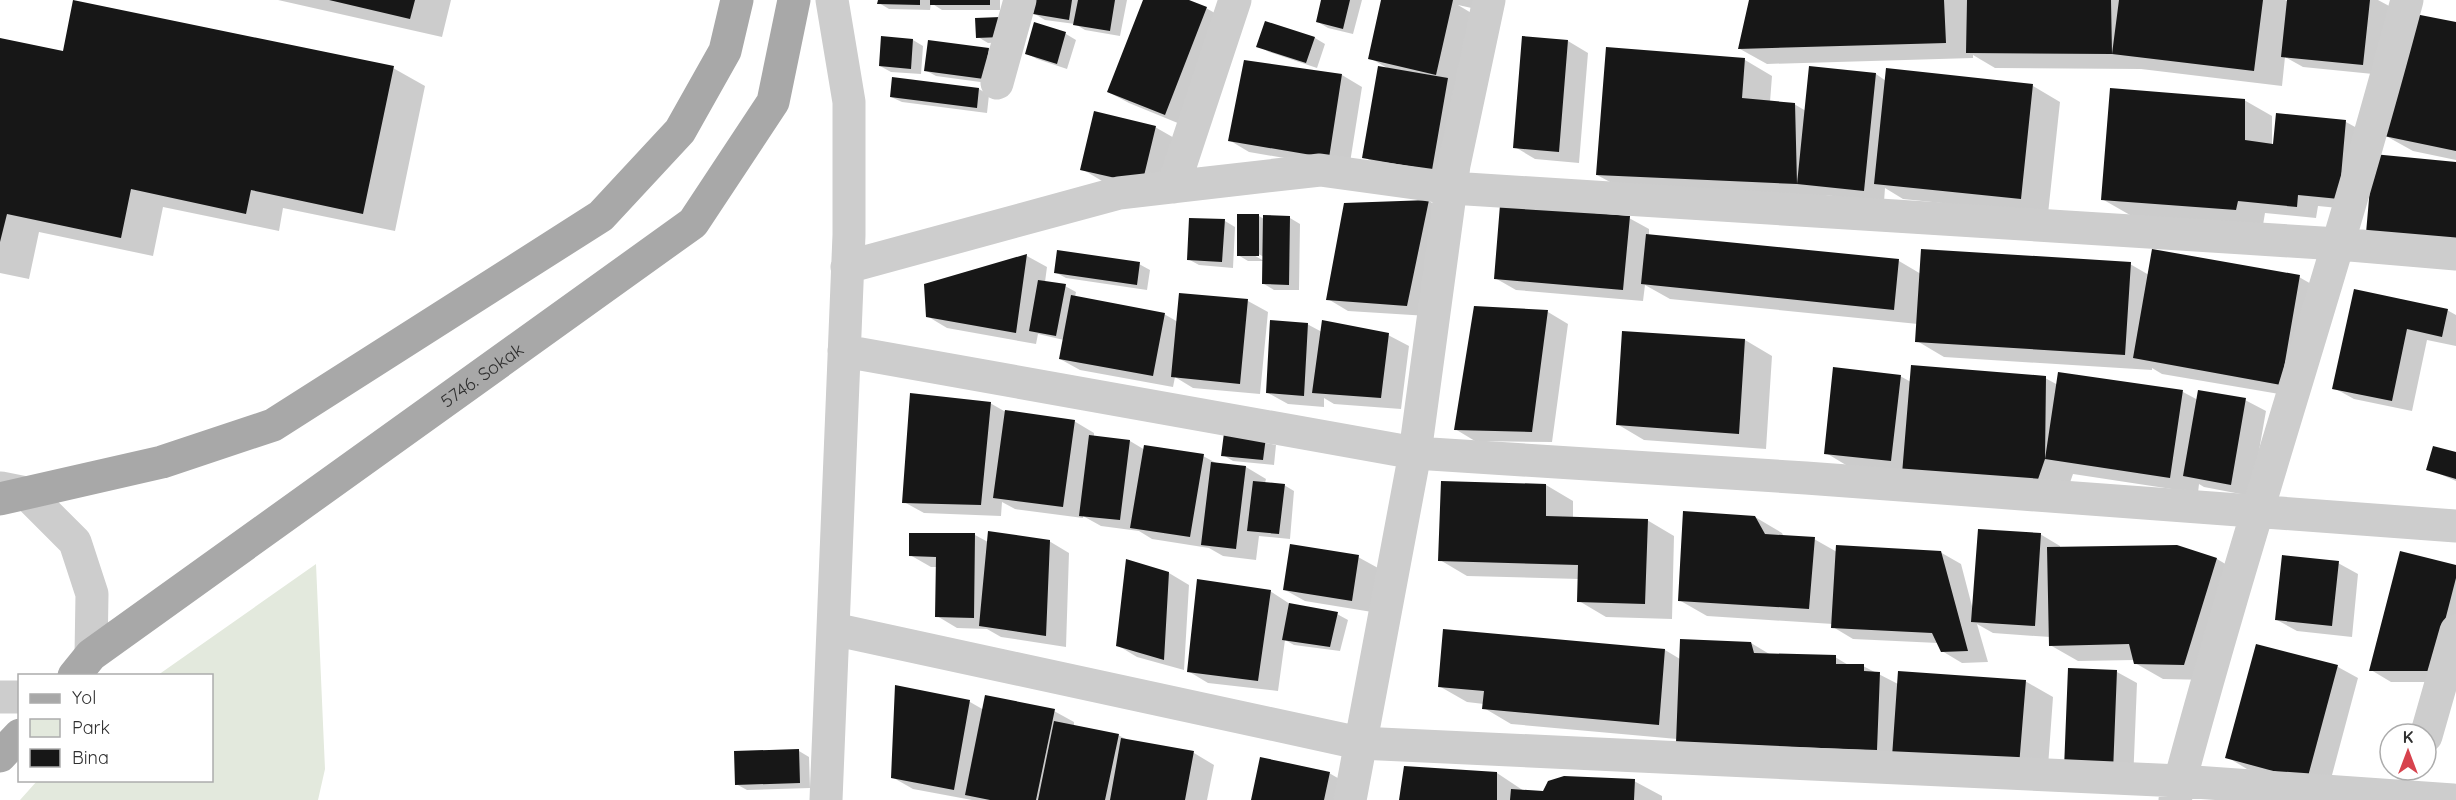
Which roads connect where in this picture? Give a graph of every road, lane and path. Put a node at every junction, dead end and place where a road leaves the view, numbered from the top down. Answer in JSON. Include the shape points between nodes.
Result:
{"nodes":[{"id":1,"x":737,"y":0,"type":"edge"},
{"id":2,"x":794,"y":0,"type":"edge"},
{"id":3,"x":832,"y":0,"type":"edge"},
{"id":4,"x":1020,"y":0,"type":"edge"},
{"id":5,"x":1235,"y":0,"type":"edge"},
{"id":6,"x":1489,"y":0,"type":"edge"},
{"id":7,"x":2407,"y":0,"type":"edge"},
{"id":8,"x":997,"y":83,"type":"dead end"},
{"id":9,"x":1173,"y":187,"type":"junction"},
{"id":10,"x":1451,"y":188,"type":"junction"},
{"id":11,"x":2338,"y":244,"type":"junction"},
{"id":12,"x":2456,"y":254,"type":"edge"},
{"id":13,"x":847,"y":267,"type":"junction"},
{"id":14,"x":844,"y":351,"type":"junction"},
{"id":15,"x":1414,"y":453,"type":"junction"},
{"id":16,"x":8,"y":493,"type":"edge"},
{"id":17,"x":2258,"y":512,"type":"junction"},
{"id":18,"x":2456,"y":526,"type":"edge"},
{"id":19,"x":833,"y":629,"type":"junction"},
{"id":20,"x":2456,"y":631,"type":"edge"},
{"id":21,"x":83,"y":665,"type":"edge"},
{"id":22,"x":0,"y":697,"type":"edge"},
{"id":23,"x":18,"y":697,"type":"edge"},
{"id":24,"x":2430,"y":722,"type":"edge"},
{"id":25,"x":18,"y":737,"type":"edge"},
{"id":26,"x":1359,"y":743,"type":"junction"},
{"id":27,"x":0,"y":756,"type":"edge"},
{"id":28,"x":2411,"y":789,"type":"edge"},
{"id":29,"x":2178,"y":790,"type":"edge"},
{"id":30,"x":826,"y":800,"type":"edge"},
{"id":31,"x":1350,"y":800,"type":"edge"},
{"id":32,"x":2453,"y":800,"type":"edge"}],
"edges":[{"from":1,"to":16,"type":"main road","via":[[724,51],[680,132],[601,216],[273,425],[162,462]]},
{"from":2,"to":21,"type":"main road","name":"5746. Sokak","via":[[773,102],[693,224]]},
{"from":3,"to":13,"type":"street","via":[[849,102]]},
{"from":4,"to":8,"type":"street"},
{"from":5,"to":9,"type":"street"},
{"from":6,"to":10,"type":"street"},
{"from":7,"to":11,"type":"street"},
{"from":9,"to":10,"type":"street","via":[[1320,170]]},
{"from":9,"to":13,"type":"street","via":[[1119,193]]},
{"from":10,"to":11,"type":"street"},
{"from":10,"to":15,"type":"street"},
{"from":11,"to":12,"type":"street"},
{"from":11,"to":17,"type":"street"},
{"from":13,"to":14,"type":"street"},
{"from":14,"to":15,"type":"street"},
{"from":14,"to":19,"type":"street"},
{"from":15,"to":17,"type":"street"},
{"from":15,"to":26,"type":"street"},
{"from":16,"to":21,"type":"street","via":[[75,542],[92,594]]},
{"from":17,"to":18,"type":"street"},
{"from":17,"to":29,"type":"street"},
{"from":19,"to":26,"type":"street"},
{"from":19,"to":30,"type":"street"},
{"from":20,"to":24,"type":"street"},
{"from":22,"to":23,"type":"street"},
{"from":25,"to":27,"type":"main road"},
{"from":26,"to":29,"type":"street"},
{"from":26,"to":31,"type":"street"},
{"from":28,"to":29,"type":"street"},
{"from":28,"to":32,"type":"street"}]}
